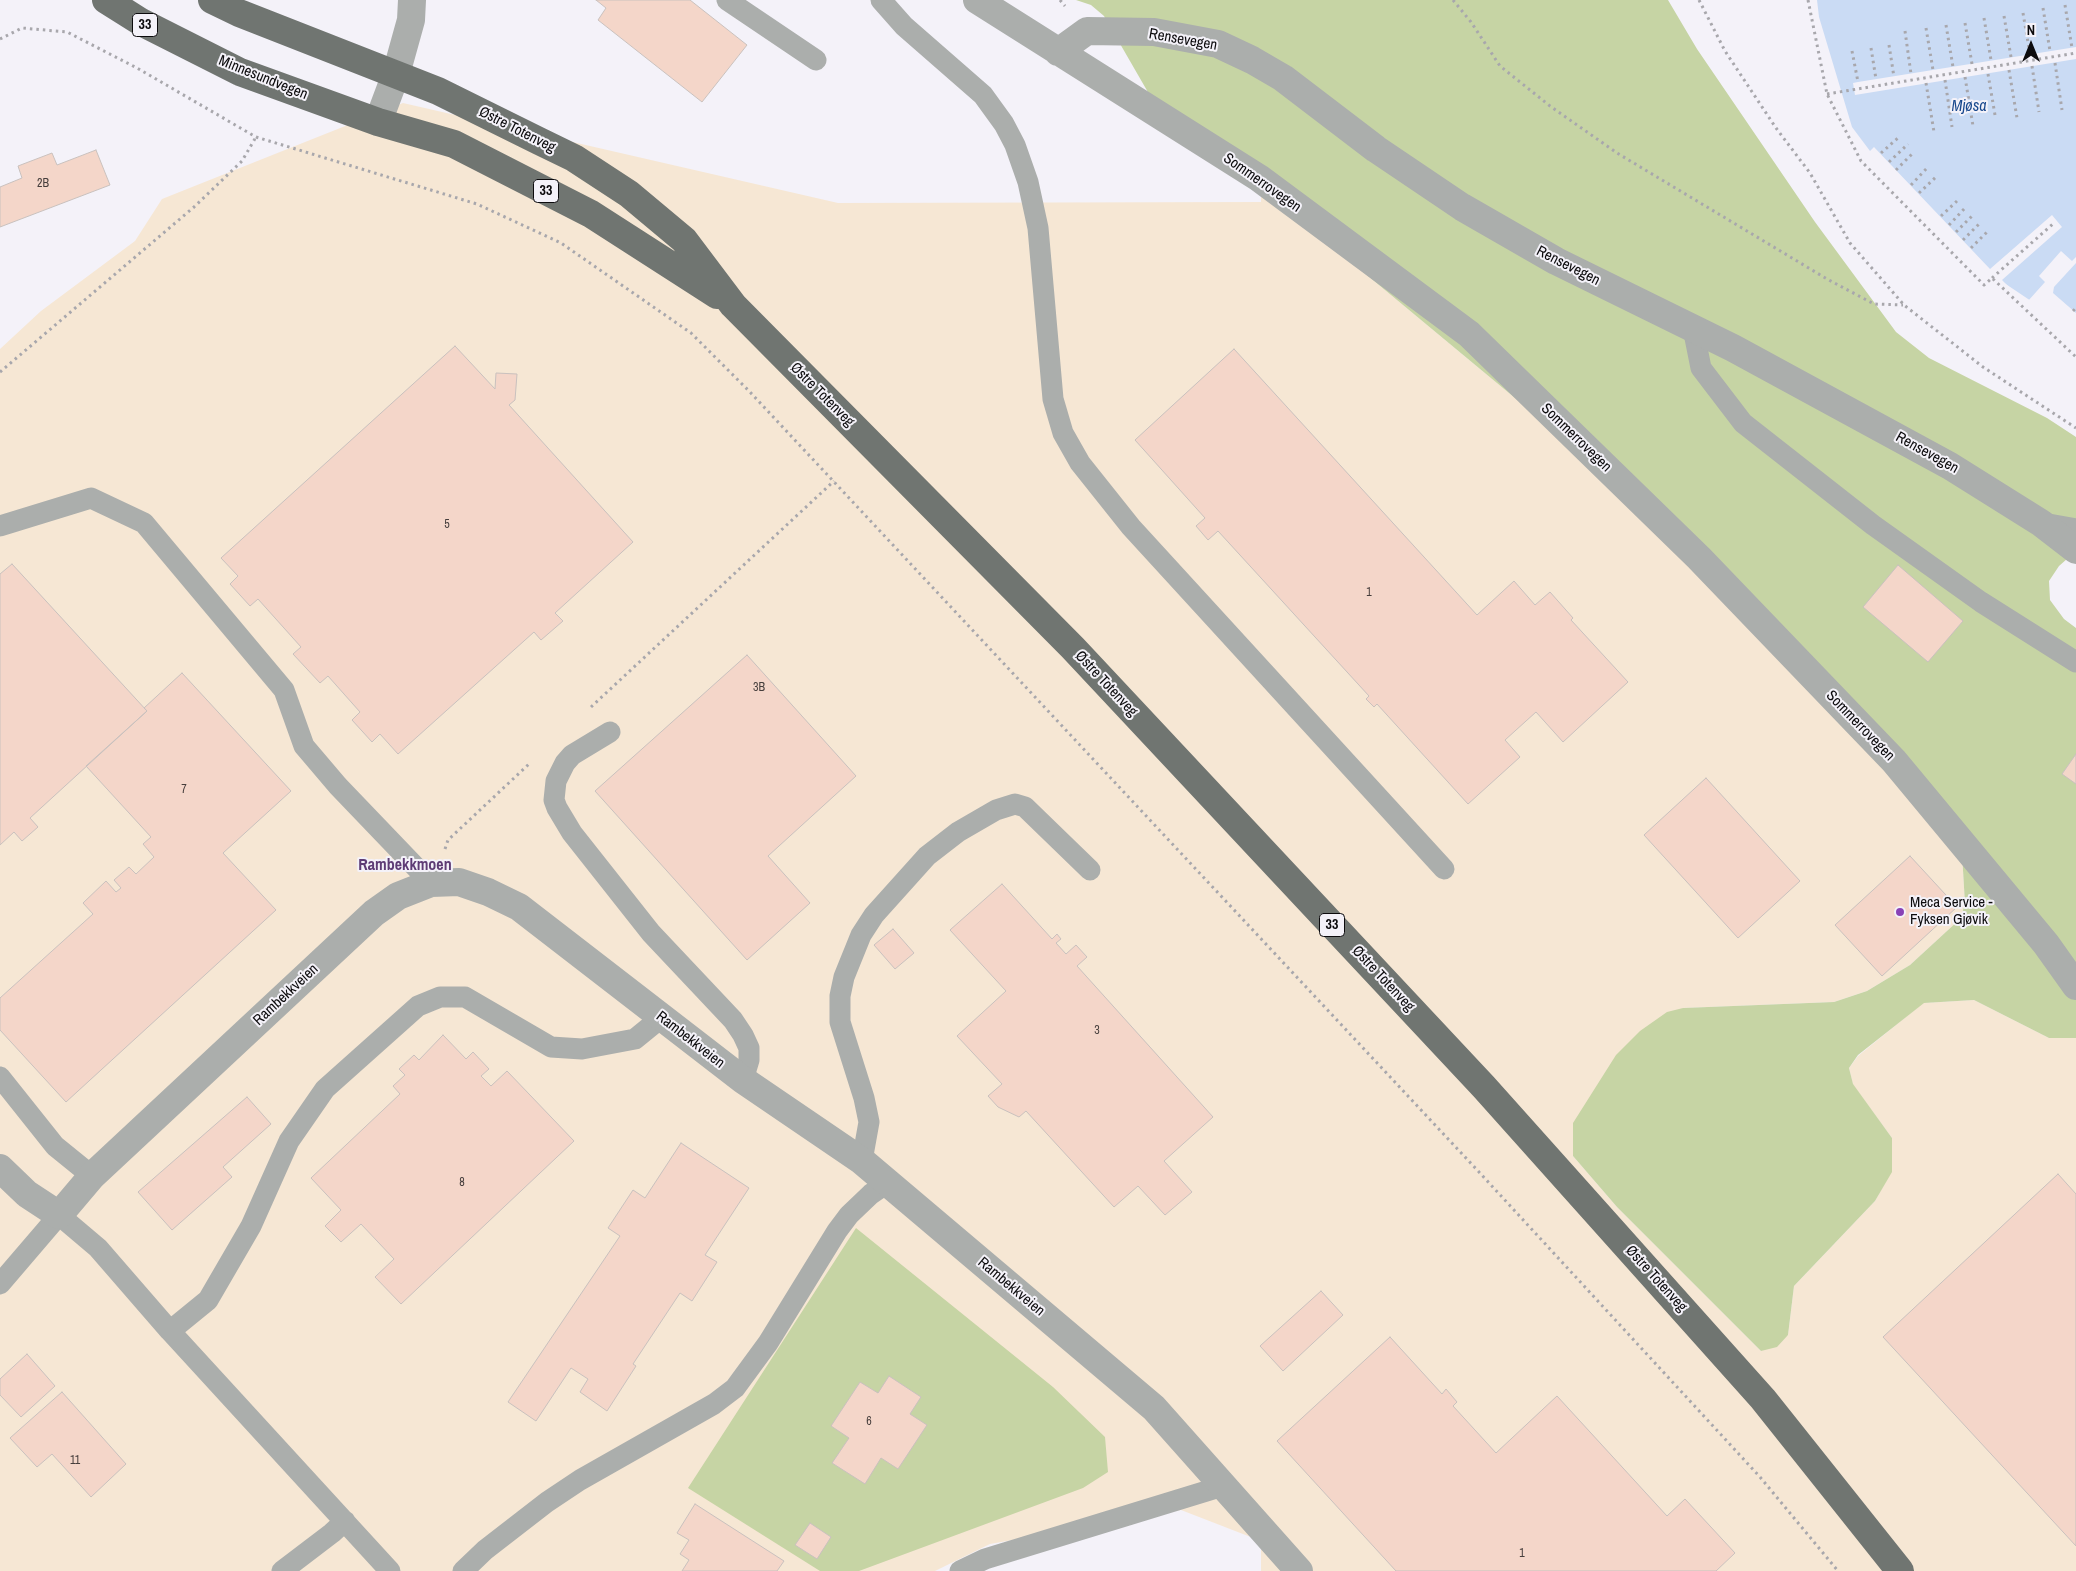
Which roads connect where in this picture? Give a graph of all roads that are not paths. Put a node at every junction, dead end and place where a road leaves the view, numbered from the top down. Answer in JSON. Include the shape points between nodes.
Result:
{"nodes":[{"id":1,"x":106,"y":0,"type":"edge"},
{"id":2,"x":212,"y":0,"type":"edge"},
{"id":3,"x":412,"y":0,"type":"edge"},
{"id":4,"x":727,"y":0,"type":"edge"},
{"id":5,"x":881,"y":0,"type":"edge"},
{"id":6,"x":978,"y":0,"type":"edge"},
{"id":7,"x":1058,"y":52,"type":"junction"},
{"id":8,"x":816,"y":60,"type":"dead end"},
{"id":9,"x":396,"y":74,"type":"junction"},
{"id":10,"x":343,"y":110,"type":"joint"},
{"id":11,"x":378,"y":122,"type":"junction"},
{"id":12,"x":733,"y":305,"type":"junction"},
{"id":13,"x":1693,"y":328,"type":"junction"},
{"id":14,"x":2041,"y":522,"type":"junction"},
{"id":15,"x":0,"y":526,"type":"edge"},
{"id":16,"x":2076,"y":529,"type":"edge"},
{"id":17,"x":2076,"y":550,"type":"edge"},
{"id":18,"x":2076,"y":662,"type":"edge"},
{"id":19,"x":610,"y":732,"type":"dead end"},
{"id":20,"x":1444,"y":869,"type":"dead end"},
{"id":21,"x":1090,"y":870,"type":"dead end"},
{"id":22,"x":436,"y":883,"type":"junction"},
{"id":23,"x":2076,"y":986,"type":"edge"},
{"id":24,"x":662,"y":1017,"type":"junction"},
{"id":25,"x":0,"y":1077,"type":"edge"},
{"id":26,"x":742,"y":1080,"type":"junction"},
{"id":27,"x":862,"y":1161,"type":"junction"},
{"id":28,"x":0,"y":1168,"type":"edge"},
{"id":29,"x":92,"y":1176,"type":"junction"},
{"id":30,"x":887,"y":1182,"type":"junction"},
{"id":31,"x":59,"y":1215,"type":"junction"},
{"id":32,"x":0,"y":1284,"type":"edge"},
{"id":33,"x":170,"y":1331,"type":"junction"},
{"id":34,"x":1223,"y":1486,"type":"junction"},
{"id":35,"x":345,"y":1521,"type":"junction"},
{"id":36,"x":282,"y":1571,"type":"edge"},
{"id":37,"x":390,"y":1571,"type":"edge"},
{"id":38,"x":463,"y":1571,"type":"edge"},
{"id":39,"x":960,"y":1571,"type":"edge"},
{"id":40,"x":1299,"y":1571,"type":"edge"},
{"id":41,"x":1900,"y":1571,"type":"edge"}],
"edges":[{"from":1,"to":10,"type":"main road","name":"Minnesundvegen","number":"33","via":[[141,22],[240,72]]},
{"from":2,"to":9,"type":"main road","number":"33"},
{"from":3,"to":9,"type":"street","via":[[411,20]]},
{"from":4,"to":8,"type":"lane"},
{"from":5,"to":20,"type":"lane","via":[[904,26],[983,95],[1015,145],[1028,182],[1038,228],[1053,399],[1063,433],[1080,463],[1131,527]]},
{"from":6,"to":7,"type":"street","name":"Sommerrovegen"},
{"from":7,"to":13,"type":"street","name":"Rensevegen","via":[[1087,31],[1154,32],[1218,44],[1283,78],[1376,149],[1462,207],[1556,261]]},
{"from":7,"to":23,"type":"street","name":"Sommerrovegen","via":[[1259,178],[1469,334],[1699,558],[1894,761],[2046,944]]},
{"from":9,"to":11,"type":"street"},
{"from":9,"to":12,"type":"main road","name":"Østre Totenveg","number":"33","via":[[438,91],[556,150],[629,194],[684,240]]},
{"from":10,"to":11,"type":"main road","name":"Østre Totenveg","number":"33"},
{"from":11,"to":12,"type":"main road","name":"Østre Totenveg","number":"33","via":[[454,144],[535,185],[591,214]]},
{"from":12,"to":41,"type":"main road","name":"Østre Totenveg","number":"33","via":[[1073,648],[1484,1087],[1763,1398]]},
{"from":13,"to":14,"type":"street","name":"Rensevegen","via":[[1950,466]]},
{"from":13,"to":18,"type":"lane","via":[[1701,368],[1743,423],[1873,525],[1981,602]]},
{"from":14,"to":16,"type":"lane"},
{"from":14,"to":17,"type":"street","name":"Rensevegen"},
{"from":15,"to":22,"type":"lane","via":[[91,498],[144,522],[284,690],[304,746],[338,786]]},
{"from":19,"to":26,"type":"lane","via":[[572,755],[565,763],[556,782],[554,800],[557,808],[572,834],[651,933],[733,1020],[749,1048],[749,1060]]},
{"from":21,"to":27,"type":"lane","via":[[1025,808],[1015,804],[996,810],[958,832],[927,856],[874,914],[854,952],[840,996],[840,1022],[869,1122]]},
{"from":22,"to":24,"type":"street","name":"Rambekkveien","via":[[459,882],[519,907]]},
{"from":22,"to":29,"type":"street","name":"Rambekkveien","via":[[398,896],[374,913]]},
{"from":24,"to":26,"type":"street","name":"Rambekkveien"},
{"from":24,"to":33,"type":"lane","via":[[635,1039],[582,1050],[551,1047],[465,997],[440,997],[418,1006],[325,1089],[289,1141],[251,1226],[208,1300]]},
{"from":25,"to":29,"type":"lane","via":[[55,1146]]},
{"from":26,"to":27,"type":"street","name":"Rambekkveien"},
{"from":27,"to":30,"type":"street","name":"Rambekkveien"},
{"from":28,"to":31,"type":"street","via":[[27,1194]]},
{"from":29,"to":31,"type":"street","name":"Rambekkveien"},
{"from":30,"to":34,"type":"street","name":"Rambekkveien","via":[[1154,1408]]},
{"from":30,"to":38,"type":"lane","via":[[849,1215],[768,1343],[735,1388],[714,1404],[560,1493]]},
{"from":31,"to":32,"type":"lane"},
{"from":31,"to":33,"type":"lane","via":[[98,1248]]},
{"from":33,"to":35,"type":"lane"},
{"from":34,"to":39,"type":"lane","via":[[985,1560]]},
{"from":34,"to":40,"type":"street","name":"Rambekkveien"},
{"from":35,"to":36,"type":"lane"},
{"from":35,"to":37,"type":"lane"}]}
